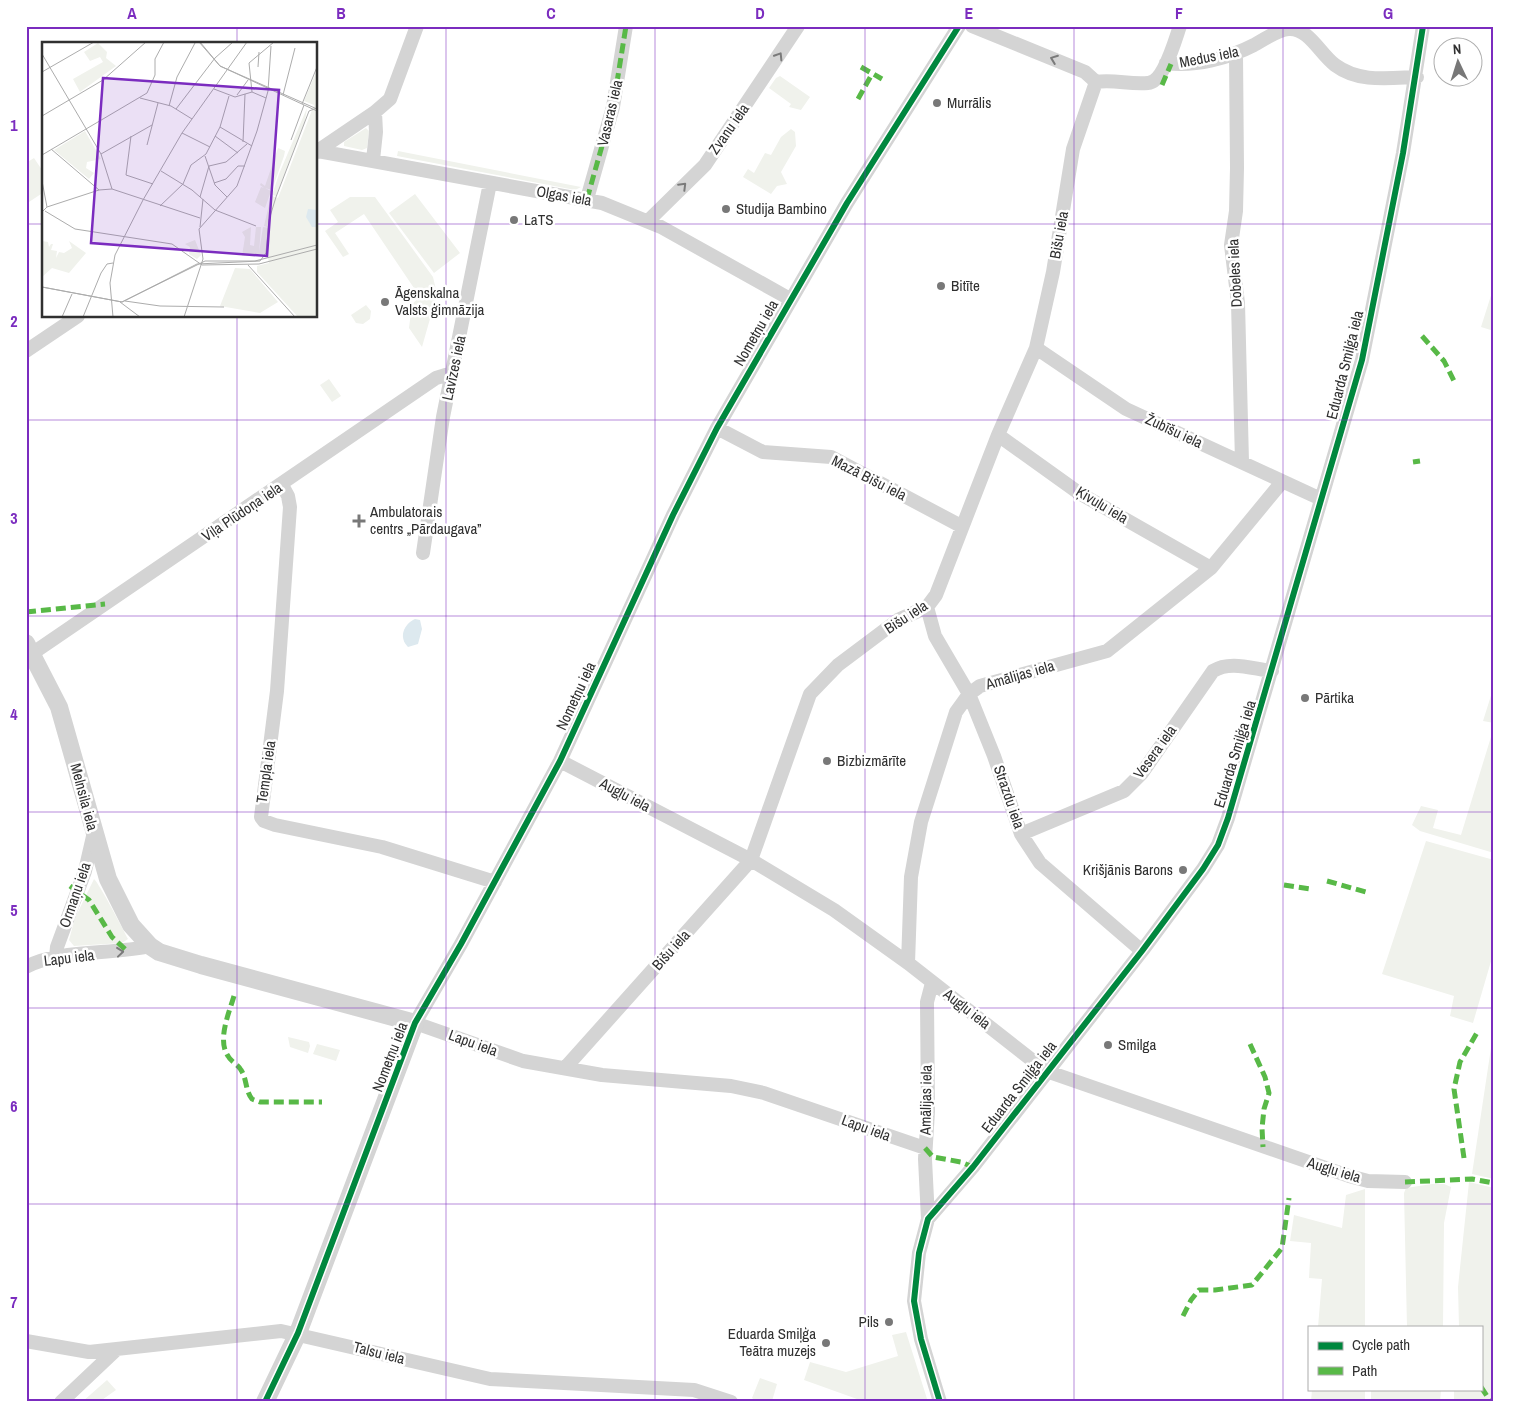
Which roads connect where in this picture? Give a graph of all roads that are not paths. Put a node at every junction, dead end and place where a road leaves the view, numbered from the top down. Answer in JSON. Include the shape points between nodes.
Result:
{"nodes":[{"id":1,"x":418,"y":26,"type":"edge"},
{"id":2,"x":626,"y":26,"type":"edge"},
{"id":3,"x":798,"y":26,"type":"edge"},
{"id":4,"x":959,"y":26,"type":"edge"},
{"id":5,"x":972,"y":26,"type":"edge"},
{"id":6,"x":1180,"y":26,"type":"edge"},
{"id":7,"x":1423,"y":26,"type":"edge"},
{"id":8,"x":1287,"y":27,"type":"edge"},
{"id":9,"x":1236,"y":54,"type":"junction"},
{"id":10,"x":1166,"y":63,"type":"junction"},
{"id":11,"x":1416,"y":77,"type":"junction"},
{"id":12,"x":1096,"y":82,"type":"junction"},
{"id":13,"x":375,"y":112,"type":"junction"},
{"id":14,"x":318,"y":150,"type":"edge"},
{"id":15,"x":318,"y":151,"type":"edge"},
{"id":16,"x":373,"y":160,"type":"junction"},
{"id":17,"x":490,"y":183,"type":"junction"},
{"id":18,"x":587,"y":199,"type":"junction"},
{"id":19,"x":648,"y":221,"type":"junction"},
{"id":20,"x":790,"y":299,"type":"junction"},
{"id":21,"x":75,"y":318,"type":"edge"},
{"id":22,"x":1036,"y":348,"type":"junction"},
{"id":23,"x":26,"y":351,"type":"edge"},
{"id":24,"x":452,"y":373,"type":"junction"},
{"id":25,"x":717,"y":428,"type":"junction"},
{"id":26,"x":998,"y":435,"type":"junction"},
{"id":27,"x":1242,"y":462,"type":"junction"},
{"id":28,"x":1282,"y":482,"type":"junction"},
{"id":29,"x":282,"y":485,"type":"junction"},
{"id":30,"x":1321,"y":499,"type":"junction"},
{"id":31,"x":962,"y":526,"type":"junction"},
{"id":32,"x":423,"y":553,"type":"dead end"},
{"id":33,"x":1211,"y":568,"type":"junction"},
{"id":34,"x":927,"y":607,"type":"junction"},
{"id":35,"x":30,"y":648,"type":"edge"},
{"id":36,"x":1272,"y":671,"type":"junction"},
{"id":37,"x":969,"y":694,"type":"junction"},
{"id":38,"x":560,"y":760,"type":"junction"},
{"id":39,"x":94,"y":832,"type":"junction"},
{"id":40,"x":1021,"y":834,"type":"junction"},
{"id":41,"x":751,"y":860,"type":"junction"},
{"id":42,"x":495,"y":882,"type":"junction"},
{"id":43,"x":150,"y":946,"type":"junction"},
{"id":44,"x":1142,"y":951,"type":"junction"},
{"id":45,"x":56,"y":957,"type":"junction"},
{"id":46,"x":28,"y":962,"type":"edge"},
{"id":47,"x":908,"y":963,"type":"junction"},
{"id":48,"x":932,"y":982,"type":"junction"},
{"id":49,"x":415,"y":1023,"type":"junction"},
{"id":50,"x":565,"y":1068,"type":"junction"},
{"id":51,"x":1046,"y":1071,"type":"junction"},
{"id":52,"x":925,"y":1148,"type":"junction"},
{"id":53,"x":1405,"y":1182,"type":"dead end"},
{"id":54,"x":928,"y":1219,"type":"junction"},
{"id":55,"x":298,"y":1333,"type":"junction"},
{"id":56,"x":26,"y":1341,"type":"edge"},
{"id":57,"x":116,"y":1350,"type":"junction"},
{"id":58,"x":61,"y":1402,"type":"edge"},
{"id":59,"x":264,"y":1402,"type":"edge"},
{"id":60,"x":731,"y":1402,"type":"edge"},
{"id":61,"x":940,"y":1402,"type":"edge"}],
"edges":[{"from":1,"to":13,"type":"street","via":[[390,99]]},
{"from":2,"to":18,"type":"street","name":"Vasaras iela","via":[[613,107]]},
{"from":19,"to":3,"type":"street","name":"Zvanu iela","one_way":true,"via":[[705,165]]},
{"from":4,"to":20,"type":"street","name":"Nometņu iela"},
{"from":12,"to":5,"type":"street","one_way":true,"via":[[1085,72]]},
{"from":6,"to":10,"type":"street"},
{"from":7,"to":11,"type":"street","name":"Eduarda Smiļģa iela"},
{"from":8,"to":9,"type":"street","name":"Medus iela"},
{"from":8,"to":11,"type":"street","name":"Medus iela","via":[[1303,32],[1336,66],[1354,74],[1381,79]]},
{"from":9,"to":10,"type":"street","name":"Medus iela","via":[[1180,66]]},
{"from":9,"to":27,"type":"street","name":"Dobeles iela","via":[[1236,211],[1231,245],[1238,303]]},
{"from":10,"to":12,"type":"street","name":"Medus iela","via":[[1159,77],[1150,83],[1110,79]]},
{"from":11,"to":30,"type":"street","name":"Eduarda Smiļģa iela","via":[[1362,360]]},
{"from":12,"to":22,"type":"street","name":"Bišu iela","via":[[1073,149],[1053,272]]},
{"from":13,"to":14,"type":"street"},
{"from":13,"to":16,"type":"street"},
{"from":15,"to":16,"type":"street","name":"Olgas iela"},
{"from":16,"to":17,"type":"street","name":"Olgas iela"},
{"from":17,"to":18,"type":"street","name":"Olgas iela"},
{"from":17,"to":24,"type":"street","name":"Lavīzes iela"},
{"from":18,"to":19,"type":"street","name":"Olgas iela"},
{"from":19,"to":20,"type":"street","name":"Olgas iela"},
{"from":20,"to":25,"type":"street","name":"Nometņu iela"},
{"from":21,"to":23,"type":"street"},
{"from":22,"to":26,"type":"street","name":"Bišu iela"},
{"from":22,"to":27,"type":"street","name":"Žubīšu iela","via":[[1126,409]]},
{"from":24,"to":29,"type":"street","name":"Viļa Plūdoņa iela","via":[[436,378]]},
{"from":24,"to":32,"type":"street","name":"Lavīzes iela"},
{"from":25,"to":31,"type":"street","name":"Mazā Bišu iela","via":[[763,452],[831,457]]},
{"from":25,"to":38,"type":"street","name":"Nometņu iela","via":[[673,515]]},
{"from":26,"to":31,"type":"street","name":"Bišu iela"},
{"from":26,"to":33,"type":"street","name":"Ķivuļu iela","via":[[1079,493]]},
{"from":27,"to":28,"type":"street","name":"Žubīšu iela"},
{"from":28,"to":30,"type":"street","name":"Žubīšu iela"},
{"from":28,"to":33,"type":"street","name":"Amālijas iela"},
{"from":29,"to":35,"type":"street","name":"Viļa Plūdoņa iela"},
{"from":29,"to":42,"type":"street","name":"Tempļa iela","via":[[290,507],[277,691],[261,817],[264,822],[275,826],[382,847]]},
{"from":30,"to":36,"type":"street","name":"Eduarda Smiļģa iela"},
{"from":31,"to":34,"type":"street","name":"Bišu iela","via":[[936,595]]},
{"from":33,"to":37,"type":"street","name":"Amālijas iela","via":[[1107,651],[980,686]]},
{"from":34,"to":37,"type":"street","name":"Strazdu iela","via":[[936,636]]},
{"from":34,"to":41,"type":"street","name":"Bišu iela","via":[[898,620],[838,665],[810,694]]},
{"from":35,"to":39,"type":"street","name":"Melnsila iela","via":[[59,707]]},
{"from":36,"to":40,"type":"street","name":"Vesera iela","via":[[1232,665],[1219,668],[1142,772],[1124,791]]},
{"from":36,"to":44,"type":"street","name":"Eduarda Smiļģa iela","via":[[1218,845]]},
{"from":37,"to":40,"type":"street","name":"Strazdu iela"},
{"from":37,"to":47,"type":"street","name":"Amālijas iela","via":[[956,712],[921,822],[911,877]]},
{"from":38,"to":41,"type":"street","name":"Augļu iela"},
{"from":38,"to":42,"type":"street","name":"Nometņu iela"},
{"from":39,"to":43,"type":"street","name":"Melnsila iela","via":[[108,879],[120,904]]},
{"from":39,"to":45,"type":"street","name":"Ormaņu iela","via":[[85,871]]},
{"from":40,"to":44,"type":"street","name":"Strazdu iela","via":[[1040,863]]},
{"from":41,"to":47,"type":"street","name":"Augļu iela","via":[[834,910]]},
{"from":41,"to":50,"type":"street","name":"Bišu iela"},
{"from":42,"to":49,"type":"street","name":"Nometņu iela"},
{"from":45,"to":43,"type":"street","name":"Lapu iela","one_way":true,"via":[[127,952]]},
{"from":43,"to":49,"type":"street","name":"Lapu iela","via":[[201,965]]},
{"from":44,"to":51,"type":"street","name":"Eduarda Smiļģa iela"},
{"from":45,"to":46,"type":"street","name":"Lapu iela"},
{"from":47,"to":48,"type":"street","name":"Augļu iela"},
{"from":48,"to":51,"type":"street","name":"Augļu iela"},
{"from":48,"to":52,"type":"street","name":"Amālijas iela","via":[[927,1002]]},
{"from":49,"to":50,"type":"street","name":"Lapu iela","via":[[523,1061]]},
{"from":49,"to":55,"type":"street","name":"Nometņu iela"},
{"from":50,"to":52,"type":"street","name":"Lapu iela","via":[[647,1081],[731,1086],[764,1093]]},
{"from":51,"to":53,"type":"street","name":"Augļu iela","via":[[1349,1176],[1368,1181]]},
{"from":51,"to":54,"type":"street","name":"Eduarda Smiļģa iela","via":[[973,1167]]},
{"from":52,"to":54,"type":"street","name":"Amālijas iela"},
{"from":54,"to":61,"type":"street","name":"Eduarda Smiļģa iela","via":[[919,1254],[914,1301],[921,1339]]},
{"from":55,"to":57,"type":"street","name":"Talsu iela","via":[[281,1331]]},
{"from":55,"to":59,"type":"street","name":"Nometņu iela"},
{"from":55,"to":60,"type":"street","name":"Talsu iela","via":[[482,1378],[694,1390]]},
{"from":56,"to":57,"type":"street","name":"Talsu iela","via":[[89,1352]]},
{"from":57,"to":58,"type":"street"}]}
